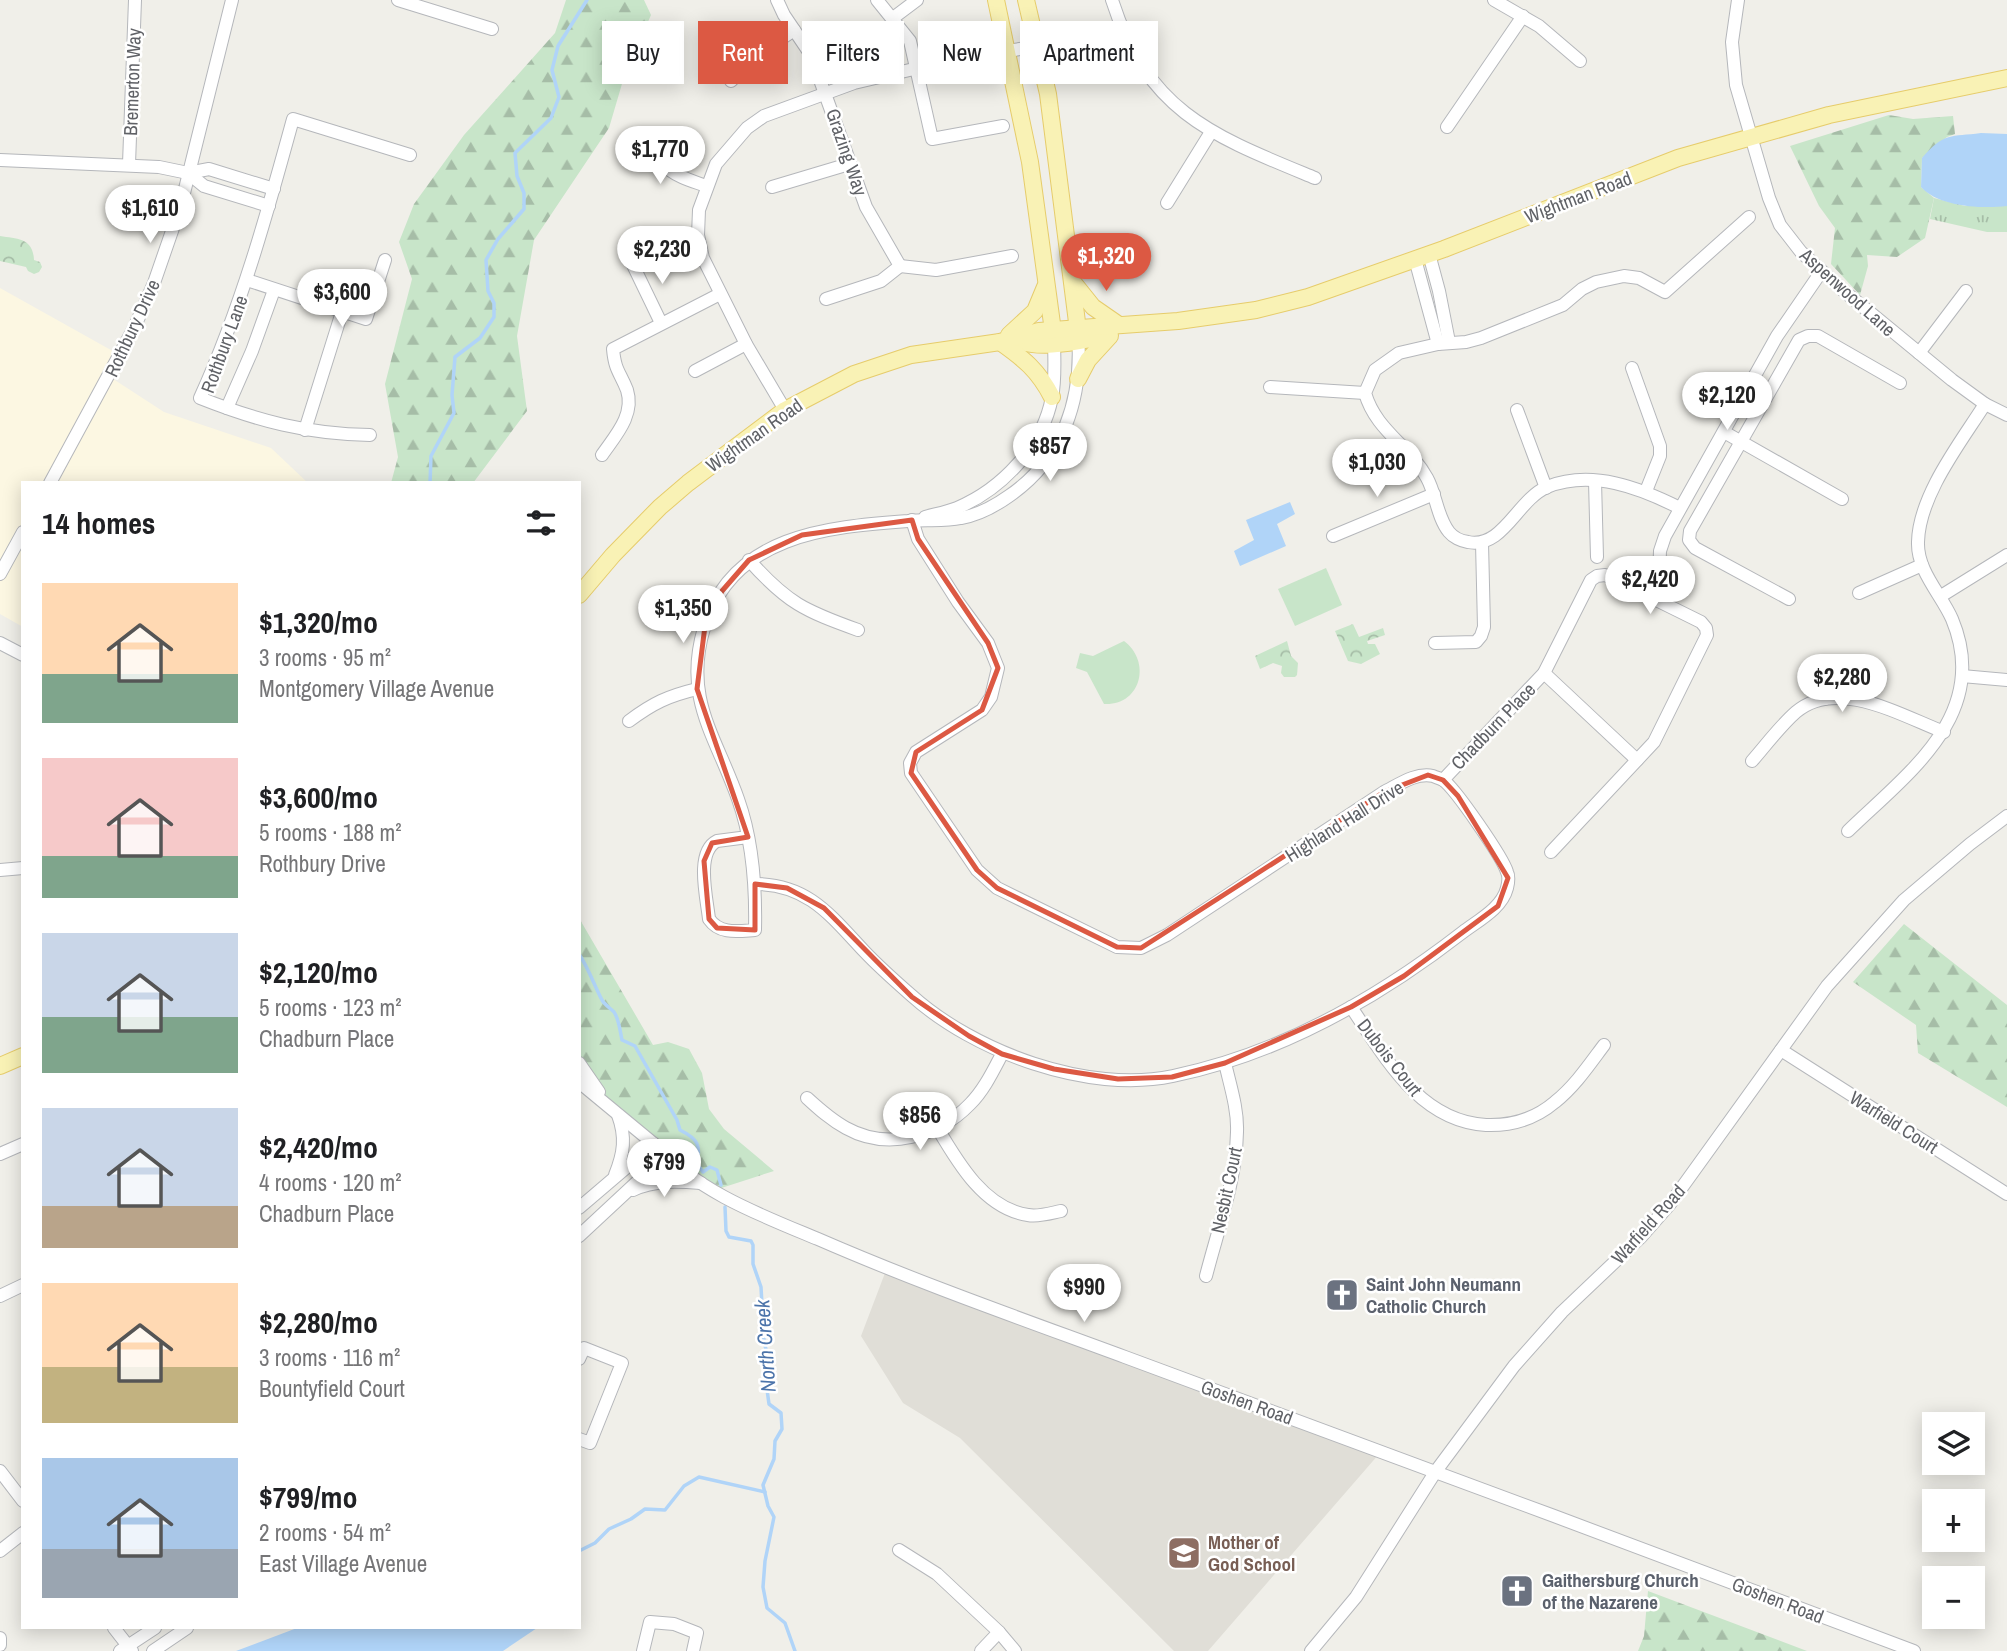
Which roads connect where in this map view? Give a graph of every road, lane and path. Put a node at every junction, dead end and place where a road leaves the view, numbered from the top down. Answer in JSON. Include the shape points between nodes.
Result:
{"nodes":[{"id":1,"x":135,"y":0,"type":"edge"},
{"id":2,"x":232,"y":0,"type":"edge"},
{"id":3,"x":398,"y":0,"type":"edge"},
{"id":4,"x":777,"y":0,"type":"edge"},
{"id":5,"x":877,"y":0,"type":"edge"},
{"id":6,"x":917,"y":0,"type":"edge"},
{"id":7,"x":996,"y":0,"type":"edge"},
{"id":8,"x":1026,"y":0,"type":"edge"},
{"id":9,"x":1112,"y":0,"type":"edge"},
{"id":10,"x":1494,"y":0,"type":"edge"},
{"id":11,"x":1738,"y":0,"type":"edge"},
{"id":12,"x":429,"y":5,"type":"edge"},
{"id":13,"x":1523,"y":16,"type":"junction"},
{"id":14,"x":893,"y":18,"type":"junction"},
{"id":15,"x":1031,"y":21,"type":"edge"},
{"id":16,"x":492,"y":29,"type":"dead end"},
{"id":17,"x":794,"y":30,"type":"junction"},
{"id":18,"x":788,"y":34,"type":"edge"},
{"id":19,"x":1020,"y":49,"type":"edge"},
{"id":20,"x":1007,"y":51,"type":"junction"},
{"id":21,"x":1580,"y":61,"type":"dead end"},
{"id":22,"x":917,"y":68,"type":"junction"},
{"id":23,"x":2007,"y":78,"type":"edge"},
{"id":24,"x":1046,"y":84,"type":"edge"},
{"id":25,"x":827,"y":94,"type":"junction"},
{"id":26,"x":1003,"y":126,"type":"dead end"},
{"id":27,"x":1447,"y":127,"type":"dead end"},
{"id":28,"x":1212,"y":132,"type":"junction"},
{"id":29,"x":1749,"y":138,"type":"junction"},
{"id":30,"x":648,"y":143,"type":"dead end"},
{"id":31,"x":410,"y":155,"type":"dead end"},
{"id":32,"x":0,"y":160,"type":"edge"},
{"id":33,"x":129,"y":164,"type":"junction"},
{"id":34,"x":849,"y":164,"type":"junction"},
{"id":35,"x":188,"y":173,"type":"junction"},
{"id":36,"x":1315,"y":178,"type":"dead end"},
{"id":37,"x":706,"y":186,"type":"junction"},
{"id":38,"x":772,"y":187,"type":"dead end"},
{"id":39,"x":274,"y":189,"type":"junction"},
{"id":40,"x":1167,"y":204,"type":"dead end"},
{"id":41,"x":269,"y":206,"type":"junction"},
{"id":42,"x":1749,"y":217,"type":"dead end"},
{"id":43,"x":658,"y":250,"type":"dead end"},
{"id":44,"x":1012,"y":256,"type":"dead end"},
{"id":45,"x":1422,"y":257,"type":"junction"},
{"id":46,"x":385,"y":260,"type":"dead end"},
{"id":47,"x":900,"y":266,"type":"junction"},
{"id":48,"x":1821,"y":272,"type":"junction"},
{"id":49,"x":247,"y":280,"type":"junction"},
{"id":50,"x":1073,"y":281,"type":"junction"},
{"id":51,"x":1046,"y":282,"type":"junction"},
{"id":52,"x":274,"y":290,"type":"junction"},
{"id":53,"x":1966,"y":291,"type":"dead end"},
{"id":54,"x":720,"y":294,"type":"junction"},
{"id":55,"x":826,"y":299,"type":"dead end"},
{"id":56,"x":342,"y":312,"type":"junction"},
{"id":57,"x":661,"y":323,"type":"junction"},
{"id":58,"x":1115,"y":330,"type":"junction"},
{"id":59,"x":1078,"y":336,"type":"junction"},
{"id":60,"x":1054,"y":337,"type":"junction"},
{"id":61,"x":1007,"y":340,"type":"junction"},
{"id":62,"x":1443,"y":343,"type":"junction"},
{"id":63,"x":746,"y":344,"type":"junction"},
{"id":64,"x":1919,"y":353,"type":"junction"},
{"id":65,"x":1632,"y":368,"type":"dead end"},
{"id":66,"x":695,"y":371,"type":"dead end"},
{"id":67,"x":1078,"y":379,"type":"junction"},
{"id":68,"x":1900,"y":383,"type":"dead end"},
{"id":69,"x":1270,"y":387,"type":"dead end"},
{"id":70,"x":1365,"y":393,"type":"junction"},
{"id":71,"x":1052,"y":397,"type":"junction"},
{"id":72,"x":1985,"y":404,"type":"junction"},
{"id":73,"x":226,"y":408,"type":"junction"},
{"id":74,"x":785,"y":410,"type":"junction"},
{"id":75,"x":1517,"y":410,"type":"dead end"},
{"id":76,"x":2007,"y":415,"type":"edge"},
{"id":77,"x":304,"y":430,"type":"junction"},
{"id":78,"x":1724,"y":432,"type":"junction"},
{"id":79,"x":370,"y":435,"type":"dead end"},
{"id":80,"x":1741,"y":442,"type":"junction"},
{"id":81,"x":602,"y":455,"type":"dead end"},
{"id":82,"x":51,"y":481,"type":"edge"},
{"id":83,"x":1595,"y":481,"type":"junction"},
{"id":84,"x":1546,"y":488,"type":"junction"},
{"id":85,"x":1646,"y":491,"type":"junction"},
{"id":86,"x":1434,"y":494,"type":"junction"},
{"id":87,"x":1842,"y":499,"type":"dead end"},
{"id":88,"x":1680,"y":508,"type":"junction"},
{"id":89,"x":912,"y":520,"type":"junction"},
{"id":90,"x":1333,"y":536,"type":"dead end"},
{"id":91,"x":21,"y":537,"type":"edge"},
{"id":92,"x":1482,"y":543,"type":"junction"},
{"id":93,"x":2007,"y":555,"type":"edge"},
{"id":94,"x":1597,"y":557,"type":"dead end"},
{"id":95,"x":749,"y":560,"type":"junction"},
{"id":96,"x":1923,"y":565,"type":"junction"},
{"id":97,"x":0,"y":574,"type":"edge"},
{"id":98,"x":581,"y":593,"type":"edge"},
{"id":99,"x":1859,"y":593,"type":"dead end"},
{"id":100,"x":1941,"y":596,"type":"junction"},
{"id":101,"x":1651,"y":598,"type":"junction"},
{"id":102,"x":1789,"y":599,"type":"dead end"},
{"id":103,"x":858,"y":630,"type":"dead end"},
{"id":104,"x":0,"y":642,"type":"edge"},
{"id":105,"x":1435,"y":643,"type":"dead end"},
{"id":106,"x":21,"y":654,"type":"edge"},
{"id":107,"x":1810,"y":666,"type":"dead end"},
{"id":108,"x":1544,"y":673,"type":"junction"},
{"id":109,"x":1962,"y":676,"type":"junction"},
{"id":110,"x":2007,"y":680,"type":"edge"},
{"id":111,"x":697,"y":689,"type":"junction"},
{"id":112,"x":1825,"y":699,"type":"junction"},
{"id":113,"x":628,"y":721,"type":"dead end"},
{"id":114,"x":1944,"y":732,"type":"junction"},
{"id":115,"x":1637,"y":760,"type":"junction"},
{"id":116,"x":1752,"y":761,"type":"dead end"},
{"id":117,"x":1443,"y":780,"type":"junction"},
{"id":118,"x":2007,"y":816,"type":"edge"},
{"id":119,"x":1848,"y":831,"type":"dead end"},
{"id":120,"x":748,"y":837,"type":"junction"},
{"id":121,"x":1551,"y":852,"type":"dead end"},
{"id":122,"x":21,"y":868,"type":"edge"},
{"id":123,"x":0,"y":870,"type":"edge"},
{"id":124,"x":755,"y":884,"type":"junction"},
{"id":125,"x":1351,"y":1007,"type":"junction"},
{"id":126,"x":1604,"y":1045,"type":"dead end"},
{"id":127,"x":1781,"y":1050,"type":"junction"},
{"id":128,"x":1002,"y":1054,"type":"junction"},
{"id":129,"x":21,"y":1057,"type":"edge"},
{"id":130,"x":1225,"y":1063,"type":"junction"},
{"id":131,"x":0,"y":1066,"type":"edge"},
{"id":132,"x":581,"y":1066,"type":"edge"},
{"id":133,"x":581,"y":1084,"type":"edge"},
{"id":134,"x":807,"y":1098,"type":"dead end"},
{"id":135,"x":607,"y":1104,"type":"junction"},
{"id":136,"x":618,"y":1115,"type":"junction"},
{"id":137,"x":938,"y":1129,"type":"junction"},
{"id":138,"x":654,"y":1144,"type":"junction"},
{"id":139,"x":21,"y":1145,"type":"edge"},
{"id":140,"x":0,"y":1154,"type":"edge"},
{"id":141,"x":665,"y":1156,"type":"junction"},
{"id":142,"x":614,"y":1176,"type":"junction"},
{"id":143,"x":701,"y":1183,"type":"junction"},
{"id":144,"x":2007,"y":1194,"type":"edge"},
{"id":145,"x":623,"y":1195,"type":"junction"},
{"id":146,"x":581,"y":1206,"type":"edge"},
{"id":147,"x":1061,"y":1211,"type":"dead end"},
{"id":148,"x":581,"y":1234,"type":"edge"},
{"id":149,"x":1206,"y":1276,"type":"dead end"},
{"id":150,"x":21,"y":1286,"type":"edge"},
{"id":151,"x":0,"y":1296,"type":"edge"},
{"id":152,"x":581,"y":1355,"type":"edge"},
{"id":153,"x":581,"y":1440,"type":"edge"},
{"id":154,"x":0,"y":1471,"type":"edge"},
{"id":155,"x":1436,"y":1471,"type":"junction"},
{"id":156,"x":21,"y":1498,"type":"edge"},
{"id":157,"x":21,"y":1535,"type":"edge"},
{"id":158,"x":899,"y":1550,"type":"dead end"},
{"id":159,"x":0,"y":1551,"type":"edge"},
{"id":160,"x":115,"y":1629,"type":"edge"},
{"id":161,"x":154,"y":1629,"type":"edge"},
{"id":162,"x":186,"y":1629,"type":"edge"},
{"id":163,"x":999,"y":1632,"type":"junction"},
{"id":164,"x":0,"y":1638,"type":"edge"},
{"id":165,"x":0,"y":1645,"type":"edge"},
{"id":166,"x":126,"y":1649,"type":"edge"},
{"id":167,"x":153,"y":1651,"type":"edge"},
{"id":168,"x":643,"y":1651,"type":"edge"},
{"id":169,"x":693,"y":1651,"type":"edge"},
{"id":170,"x":981,"y":1651,"type":"edge"},
{"id":171,"x":1015,"y":1651,"type":"edge"},
{"id":172,"x":1311,"y":1651,"type":"edge"},
{"id":173,"x":1914,"y":1651,"type":"edge"}],
"edges":[{"from":1,"to":33,"type":"street","name":"Bremerton Way"},
{"from":2,"to":35,"type":"street","name":"Rothbury Drive"},
{"from":3,"to":12,"type":"street"},
{"from":4,"to":17,"type":"street","name":"Grazing Way"},
{"from":5,"to":14,"type":"street"},
{"from":6,"to":14,"type":"street"},
{"from":7,"to":20,"type":"main road"},
{"from":8,"to":15,"type":"main road"},
{"from":9,"to":28,"type":"street","via":[[1147,76],[1175,105]]},
{"from":10,"to":13,"type":"street"},
{"from":11,"to":29,"type":"street","name":"Aspenwood Lane","via":[[1732,42],[1736,85]]},
{"from":12,"to":16,"type":"street"},
{"from":13,"to":21,"type":"street"},
{"from":13,"to":27,"type":"street"},
{"from":14,"to":22,"type":"street","via":[[910,41]]},
{"from":17,"to":18,"type":"street"},
{"from":17,"to":25,"type":"street","name":"Grazing Way","via":[[811,55]]},
{"from":19,"to":20,"type":"street"},
{"from":20,"to":22,"type":"street"},
{"from":20,"to":51,"type":"main road","via":[[1030,162]]},
{"from":22,"to":25,"type":"street"},
{"from":22,"to":26,"type":"street","via":[[932,139]]},
{"from":23,"to":29,"type":"main road","name":"Wightman Road","via":[[1829,115]]},
{"from":24,"to":50,"type":"main road"},
{"from":25,"to":34,"type":"street","name":"Grazing Way"},
{"from":25,"to":37,"type":"street","via":[[764,116],[747,128],[716,164]]},
{"from":28,"to":36,"type":"street"},
{"from":28,"to":40,"type":"street"},
{"from":29,"to":45,"type":"main road","name":"Wightman Road","via":[[1678,158]]},
{"from":29,"to":48,"type":"street","name":"Aspenwood Lane","via":[[1780,225]]},
{"from":30,"to":37,"type":"street","via":[[670,173]]},
{"from":31,"to":39,"type":"street","name":"Rothbury Lane","via":[[293,119]]},
{"from":32,"to":33,"type":"street"},
{"from":33,"to":35,"type":"street"},
{"from":34,"to":38,"type":"street"},
{"from":34,"to":47,"type":"street","name":"Grazing Way","via":[[866,207]]},
{"from":35,"to":39,"type":"street","via":[[209,169]]},
{"from":35,"to":41,"type":"street","via":[[204,186]]},
{"from":35,"to":82,"type":"street","name":"Rothbury Drive","via":[[172,232],[135,327]]},
{"from":37,"to":54,"type":"street","via":[[698,235]]},
{"from":39,"to":41,"type":"street","name":"Rothbury Lane"},
{"from":41,"to":49,"type":"street","name":"Rothbury Lane"},
{"from":42,"to":62,"type":"street","via":[[1665,292],[1639,278],[1610,278],[1524,321],[1473,340]]},
{"from":43,"to":57,"type":"street","via":[[633,265]]},
{"from":44,"to":47,"type":"street","via":[[936,270]]},
{"from":45,"to":58,"type":"main road","name":"Wightman Road","via":[[1256,310],[1152,324],[1137,332]]},
{"from":45,"to":62,"type":"street"},
{"from":46,"to":56,"type":"street","via":[[366,318]]},
{"from":47,"to":55,"type":"street","via":[[881,281]]},
{"from":48,"to":64,"type":"street","name":"Aspenwood Lane"},
{"from":48,"to":78,"type":"street","via":[[1777,336]]},
{"from":49,"to":52,"type":"street"},
{"from":49,"to":73,"type":"street","name":"Rothbury Lane","via":[[200,398]]},
{"from":50,"to":58,"type":"main road"},
{"from":50,"to":59,"type":"main road"},
{"from":51,"to":60,"type":"main road"},
{"from":51,"to":61,"type":"main road","via":[[1035,311]]},
{"from":52,"to":56,"type":"street"},
{"from":52,"to":73,"type":"street"},
{"from":53,"to":64,"type":"street"},
{"from":54,"to":57,"type":"street"},
{"from":54,"to":63,"type":"street"},
{"from":56,"to":77,"type":"street"},
{"from":57,"to":81,"type":"street","via":[[613,349],[628,414]]},
{"from":58,"to":59,"type":"main road","name":"Wightman Road"},
{"from":58,"to":67,"type":"main road"},
{"from":59,"to":60,"type":"main road","name":"Wightman Road"},
{"from":59,"to":67,"type":"street"},
{"from":60,"to":61,"type":"main road","name":"Wightman Road","via":[[1028,334]]},
{"from":60,"to":71,"type":"street"},
{"from":61,"to":71,"type":"main road","via":[[1042,377]]},
{"from":61,"to":74,"type":"main road","name":"Wightman Road","via":[[911,355],[854,374]]},
{"from":62,"to":70,"type":"street","via":[[1385,361],[1369,379]]},
{"from":63,"to":66,"type":"street"},
{"from":63,"to":74,"type":"street"},
{"from":64,"to":72,"type":"street","name":"Aspenwood Lane"},
{"from":65,"to":85,"type":"street","via":[[1660,446]]},
{"from":67,"to":89,"type":"street","via":[[1060,442],[1026,485],[964,518]]},
{"from":68,"to":80,"type":"street","via":[[1818,336],[1808,336],[1799,340]]},
{"from":69,"to":70,"type":"street"},
{"from":70,"to":86,"type":"street","via":[[1376,419],[1420,467]]},
{"from":71,"to":89,"type":"street","via":[[1038,437],[992,488],[956,509]]},
{"from":72,"to":76,"type":"street","name":"Aspenwood Lane"},
{"from":72,"to":96,"type":"street","via":[[1927,503],[1918,542]]},
{"from":73,"to":77,"type":"street","name":"Rothbury Lane"},
{"from":74,"to":98,"type":"main road","name":"Wightman Road","via":[[660,507]]},
{"from":75,"to":84,"type":"street"},
{"from":77,"to":79,"type":"street","name":"Rothbury Lane"},
{"from":78,"to":80,"type":"street"},
{"from":78,"to":88,"type":"street"},
{"from":80,"to":87,"type":"street"},
{"from":80,"to":102,"type":"street","via":[[1689,540],[1695,548]]},
{"from":83,"to":84,"type":"street"},
{"from":83,"to":85,"type":"street"},
{"from":83,"to":94,"type":"street"},
{"from":84,"to":92,"type":"street","via":[[1498,534]]},
{"from":85,"to":88,"type":"street"},
{"from":86,"to":90,"type":"street"},
{"from":86,"to":92,"type":"street","via":[[1450,533]]},
{"from":88,"to":101,"type":"street","via":[[1661,545],[1659,576]]},
{"from":89,"to":95,"type":"street","via":[[830,528],[780,543]]},
{"from":89,"to":117,"type":"street","name":"Highland Hall Drive","via":[[918,539],[988,643],[998,668],[991,698],[982,710],[916,752],[911,773],[986,881],[1105,942],[1125,949],[1141,948],[1384,792],[1419,776]]},
{"from":91,"to":97,"type":"street"},
{"from":92,"to":105,"type":"street","via":[[1481,636],[1476,642]]},
{"from":93,"to":100,"type":"street"},
{"from":95,"to":103,"type":"street","via":[[794,603]]},
{"from":95,"to":111,"type":"street","via":[[726,584],[705,626],[698,651]]},
{"from":96,"to":99,"type":"street"},
{"from":96,"to":100,"type":"street"},
{"from":100,"to":109,"type":"street","via":[[1960,640]]},
{"from":101,"to":108,"type":"street","name":"Chadburn Place","via":[[1605,575],[1591,580]]},
{"from":101,"to":115,"type":"street","name":"Chadburn Place","via":[[1701,622],[1707,635],[1661,733]]},
{"from":104,"to":106,"type":"street"},
{"from":107,"to":112,"type":"street"},
{"from":108,"to":115,"type":"street","name":"Chadburn Place"},
{"from":108,"to":117,"type":"street","name":"Chadburn Place"},
{"from":109,"to":110,"type":"street"},
{"from":109,"to":114,"type":"street","via":[[1959,699]]},
{"from":111,"to":113,"type":"street","via":[[667,696]]},
{"from":111,"to":120,"type":"street"},
{"from":112,"to":114,"type":"street","via":[[1860,699]]},
{"from":112,"to":116,"type":"street","via":[[1796,712]]},
{"from":114,"to":119,"type":"street"},
{"from":115,"to":121,"type":"street","name":"Chadburn Place"},
{"from":117,"to":125,"type":"street","via":[[1507,872],[1507,888],[1498,906],[1404,976]]},
{"from":118,"to":127,"type":"street","name":"Warfield Road","via":[[1904,900],[1827,986]]},
{"from":120,"to":124,"type":"street"},
{"from":120,"to":124,"type":"street","via":[[712,843],[707,849],[704,861],[712,924],[729,931],[755,930]]},
{"from":122,"to":123,"type":"street"},
{"from":124,"to":128,"type":"street","via":[[787,888],[824,908],[921,1004]]},
{"from":125,"to":126,"type":"street","name":"Dubois Court","via":[[1421,1099],[1452,1118],[1475,1124],[1499,1125],[1535,1116],[1571,1088]]},
{"from":125,"to":130,"type":"street","via":[[1282,1042]]},
{"from":127,"to":144,"type":"street","name":"Warfield Court"},
{"from":127,"to":155,"type":"street","name":"Warfield Road","via":[[1670,1204],[1527,1350]]},
{"from":128,"to":130,"type":"street","via":[[1054,1069],[1118,1079],[1172,1077]]},
{"from":128,"to":137,"type":"street","via":[[971,1103]]},
{"from":129,"to":131,"type":"main road"},
{"from":130,"to":149,"type":"street","name":"Nesbit Court","via":[[1237,1116],[1236,1151]]},
{"from":132,"to":135,"type":"street","name":"Goshen Road"},
{"from":133,"to":135,"type":"street","name":"Goshen Road"},
{"from":134,"to":137,"type":"street","via":[[848,1129],[885,1140]]},
{"from":135,"to":136,"type":"street","name":"Goshen Road"},
{"from":136,"to":138,"type":"street","name":"Goshen Road"},
{"from":136,"to":142,"type":"street","via":[[624,1146]]},
{"from":137,"to":147,"type":"street","via":[[971,1179],[1004,1207],[1032,1216]]},
{"from":138,"to":141,"type":"street","name":"Goshen Road"},
{"from":138,"to":142,"type":"street"},
{"from":139,"to":140,"type":"street"},
{"from":141,"to":143,"type":"street","name":"Goshen Road"},
{"from":141,"to":145,"type":"street"},
{"from":142,"to":146,"type":"street"},
{"from":143,"to":145,"type":"street","via":[[646,1184]]},
{"from":143,"to":155,"type":"street","name":"Goshen Road","via":[[739,1205],[896,1273]]},
{"from":145,"to":148,"type":"street"},
{"from":150,"to":151,"type":"street"},
{"from":152,"to":153,"type":"street","via":[[584,1348],[622,1363],[590,1443]]},
{"from":154,"to":156,"type":"street"},
{"from":155,"to":172,"type":"street","name":"Warfield Road","via":[[1356,1597]]},
{"from":155,"to":173,"type":"street","name":"Goshen Road"},
{"from":157,"to":159,"type":"street"},
{"from":158,"to":163,"type":"street","via":[[937,1573]]},
{"from":160,"to":166,"type":"street"},
{"from":161,"to":166,"type":"street"},
{"from":162,"to":167,"type":"street"},
{"from":163,"to":170,"type":"street"},
{"from":163,"to":171,"type":"street"},
{"from":164,"to":165,"type":"street"},
{"from":168,"to":169,"type":"street","via":[[650,1622],[697,1633]]}]}
